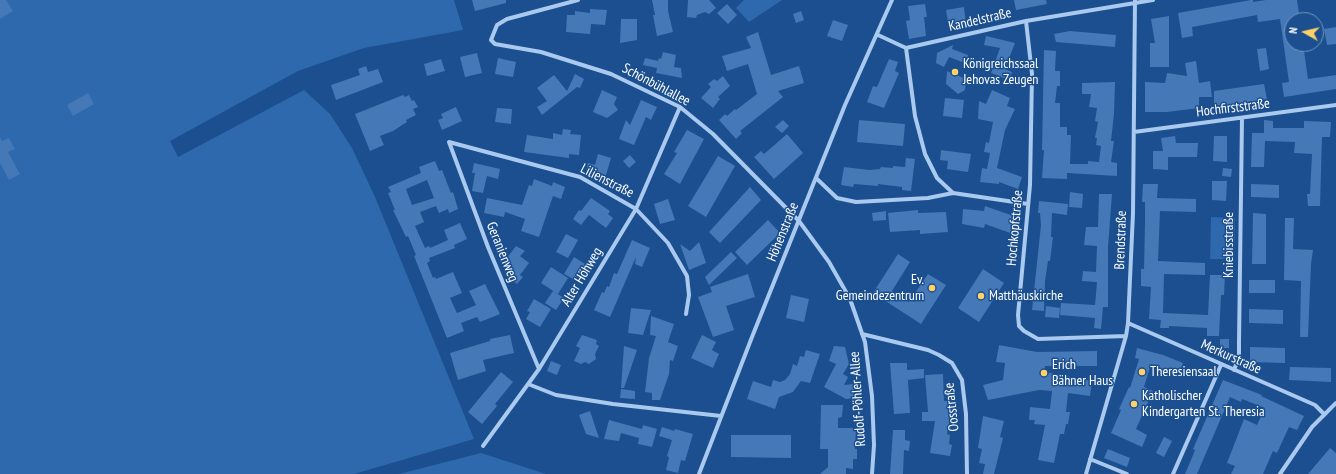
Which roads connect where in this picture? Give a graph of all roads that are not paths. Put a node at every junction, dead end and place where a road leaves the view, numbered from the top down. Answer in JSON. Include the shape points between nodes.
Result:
{"nodes":[{"id":1,"x":578,"y":0,"type":"edge"},
{"id":2,"x":892,"y":0,"type":"edge"},
{"id":3,"x":1153,"y":0,"type":"edge"},
{"id":4,"x":1134,"y":2,"type":"edge"},
{"id":5,"x":1026,"y":21,"type":"junction"},
{"id":6,"x":878,"y":35,"type":"junction"},
{"id":7,"x":906,"y":48,"type":"junction"},
{"id":8,"x":1336,"y":105,"type":"edge"},
{"id":9,"x":680,"y":107,"type":"junction"},
{"id":10,"x":1242,"y":118,"type":"junction"},
{"id":11,"x":1134,"y":132,"type":"junction"},
{"id":12,"x":448,"y":142,"type":"joint"},
{"id":13,"x":816,"y":178,"type":"junction"},
{"id":14,"x":953,"y":193,"type":"junction"},
{"id":15,"x":1028,"y":204,"type":"junction"},
{"id":16,"x":636,"y":209,"type":"junction"},
{"id":17,"x":799,"y":220,"type":"junction"},
{"id":18,"x":686,"y":314,"type":"dead end"},
{"id":19,"x":1128,"y":323,"type":"junction"},
{"id":20,"x":862,"y":334,"type":"junction"},
{"id":21,"x":1126,"y":336,"type":"junction"},
{"id":22,"x":1220,"y":365,"type":"junction"},
{"id":23,"x":539,"y":369,"type":"junction"},
{"id":24,"x":1234,"y":370,"type":"junction"},
{"id":25,"x":528,"y":384,"type":"junction"},
{"id":26,"x":1336,"y":403,"type":"edge"},
{"id":27,"x":1324,"y":414,"type":"junction"},
{"id":28,"x":722,"y":416,"type":"junction"},
{"id":29,"x":483,"y":446,"type":"dead end"},
{"id":30,"x":1090,"y":458,"type":"junction"},
{"id":31,"x":699,"y":474,"type":"edge"},
{"id":32,"x":872,"y":474,"type":"edge"},
{"id":33,"x":967,"y":474,"type":"edge"},
{"id":34,"x":1086,"y":474,"type":"edge"},
{"id":35,"x":1127,"y":474,"type":"edge"},
{"id":36,"x":1173,"y":474,"type":"edge"},
{"id":37,"x":1280,"y":474,"type":"edge"}],
"edges":[{"from":1,"to":9,"type":"street","name":"Schönbühlallee","via":[[507,19],[497,25],[491,40],[495,44],[541,52],[611,74]]},
{"from":2,"to":6,"type":"street","name":"Höhenstraße"},
{"from":3,"to":4,"type":"street","name":"Kandelstraße"},
{"from":4,"to":5,"type":"street","name":"Kandelstraße"},
{"from":4,"to":11,"type":"street","name":"Brendstraße"},
{"from":5,"to":7,"type":"street","name":"Kandelstraße"},
{"from":5,"to":15,"type":"street","name":"Hochkopfstraße","via":[[1032,74]]},
{"from":6,"to":7,"type":"street"},
{"from":6,"to":13,"type":"street","name":"Höhenstraße"},
{"from":7,"to":14,"type":"street","via":[[916,116],[925,154],[937,178]]},
{"from":8,"to":10,"type":"street","name":"Hochfirststraße"},
{"from":9,"to":16,"type":"street","name":"Alter Höhweg"},
{"from":9,"to":17,"type":"street","name":"Schönbühlallee","via":[[713,134]]},
{"from":10,"to":11,"type":"street","name":"Hochfirststraße"},
{"from":10,"to":24,"type":"street","name":"Kniebisstraße","via":[[1239,357]]},
{"from":11,"to":19,"type":"street","name":"Brendstraße"},
{"from":12,"to":16,"type":"street","name":"Lilienstraße","via":[[580,178]]},
{"from":12,"to":23,"type":"street","name":"Geranienweg"},
{"from":13,"to":14,"type":"street","via":[[837,198],[856,202],[928,198]]},
{"from":13,"to":17,"type":"street","name":"Höhenstraße"},
{"from":14,"to":15,"type":"street"},
{"from":15,"to":21,"type":"street","name":"Hochkopfstraße","via":[[1019,326],[1038,338]]},
{"from":16,"to":18,"type":"street","name":"Lilienstraße","via":[[668,243],[687,276],[689,295]]},
{"from":16,"to":23,"type":"street","name":"Alter Höhweg"},
{"from":17,"to":20,"type":"street","name":"Rudolf-Pöhler-Allee","via":[[829,262],[850,299]]},
{"from":17,"to":28,"type":"street","name":"Höhenstraße"},
{"from":19,"to":21,"type":"street","name":"Brendstraße"},
{"from":19,"to":22,"type":"street","name":"Merkurstraße"},
{"from":20,"to":32,"type":"street","name":"Rudolf-Pöhler-Allee","via":[[872,396]]},
{"from":20,"to":33,"type":"street","name":"Oosstraße","via":[[928,350],[952,363],[962,380],[966,414]]},
{"from":21,"to":30,"type":"street","name":"Brendstraße"},
{"from":22,"to":24,"type":"street","name":"Merkurstraße"},
{"from":22,"to":36,"type":"street"},
{"from":23,"to":25,"type":"street","name":"Alter Höhweg"},
{"from":24,"to":27,"type":"street","name":"Merkurstraße","via":[[1314,405]]},
{"from":25,"to":28,"type":"street","via":[[563,396]]},
{"from":25,"to":29,"type":"street","name":"Alter Höhweg"},
{"from":26,"to":27,"type":"street"},
{"from":27,"to":37,"type":"street"},
{"from":28,"to":31,"type":"street","name":"Höhenstraße"},
{"from":30,"to":34,"type":"street","name":"Brendstraße"},
{"from":30,"to":35,"type":"street"}]}
